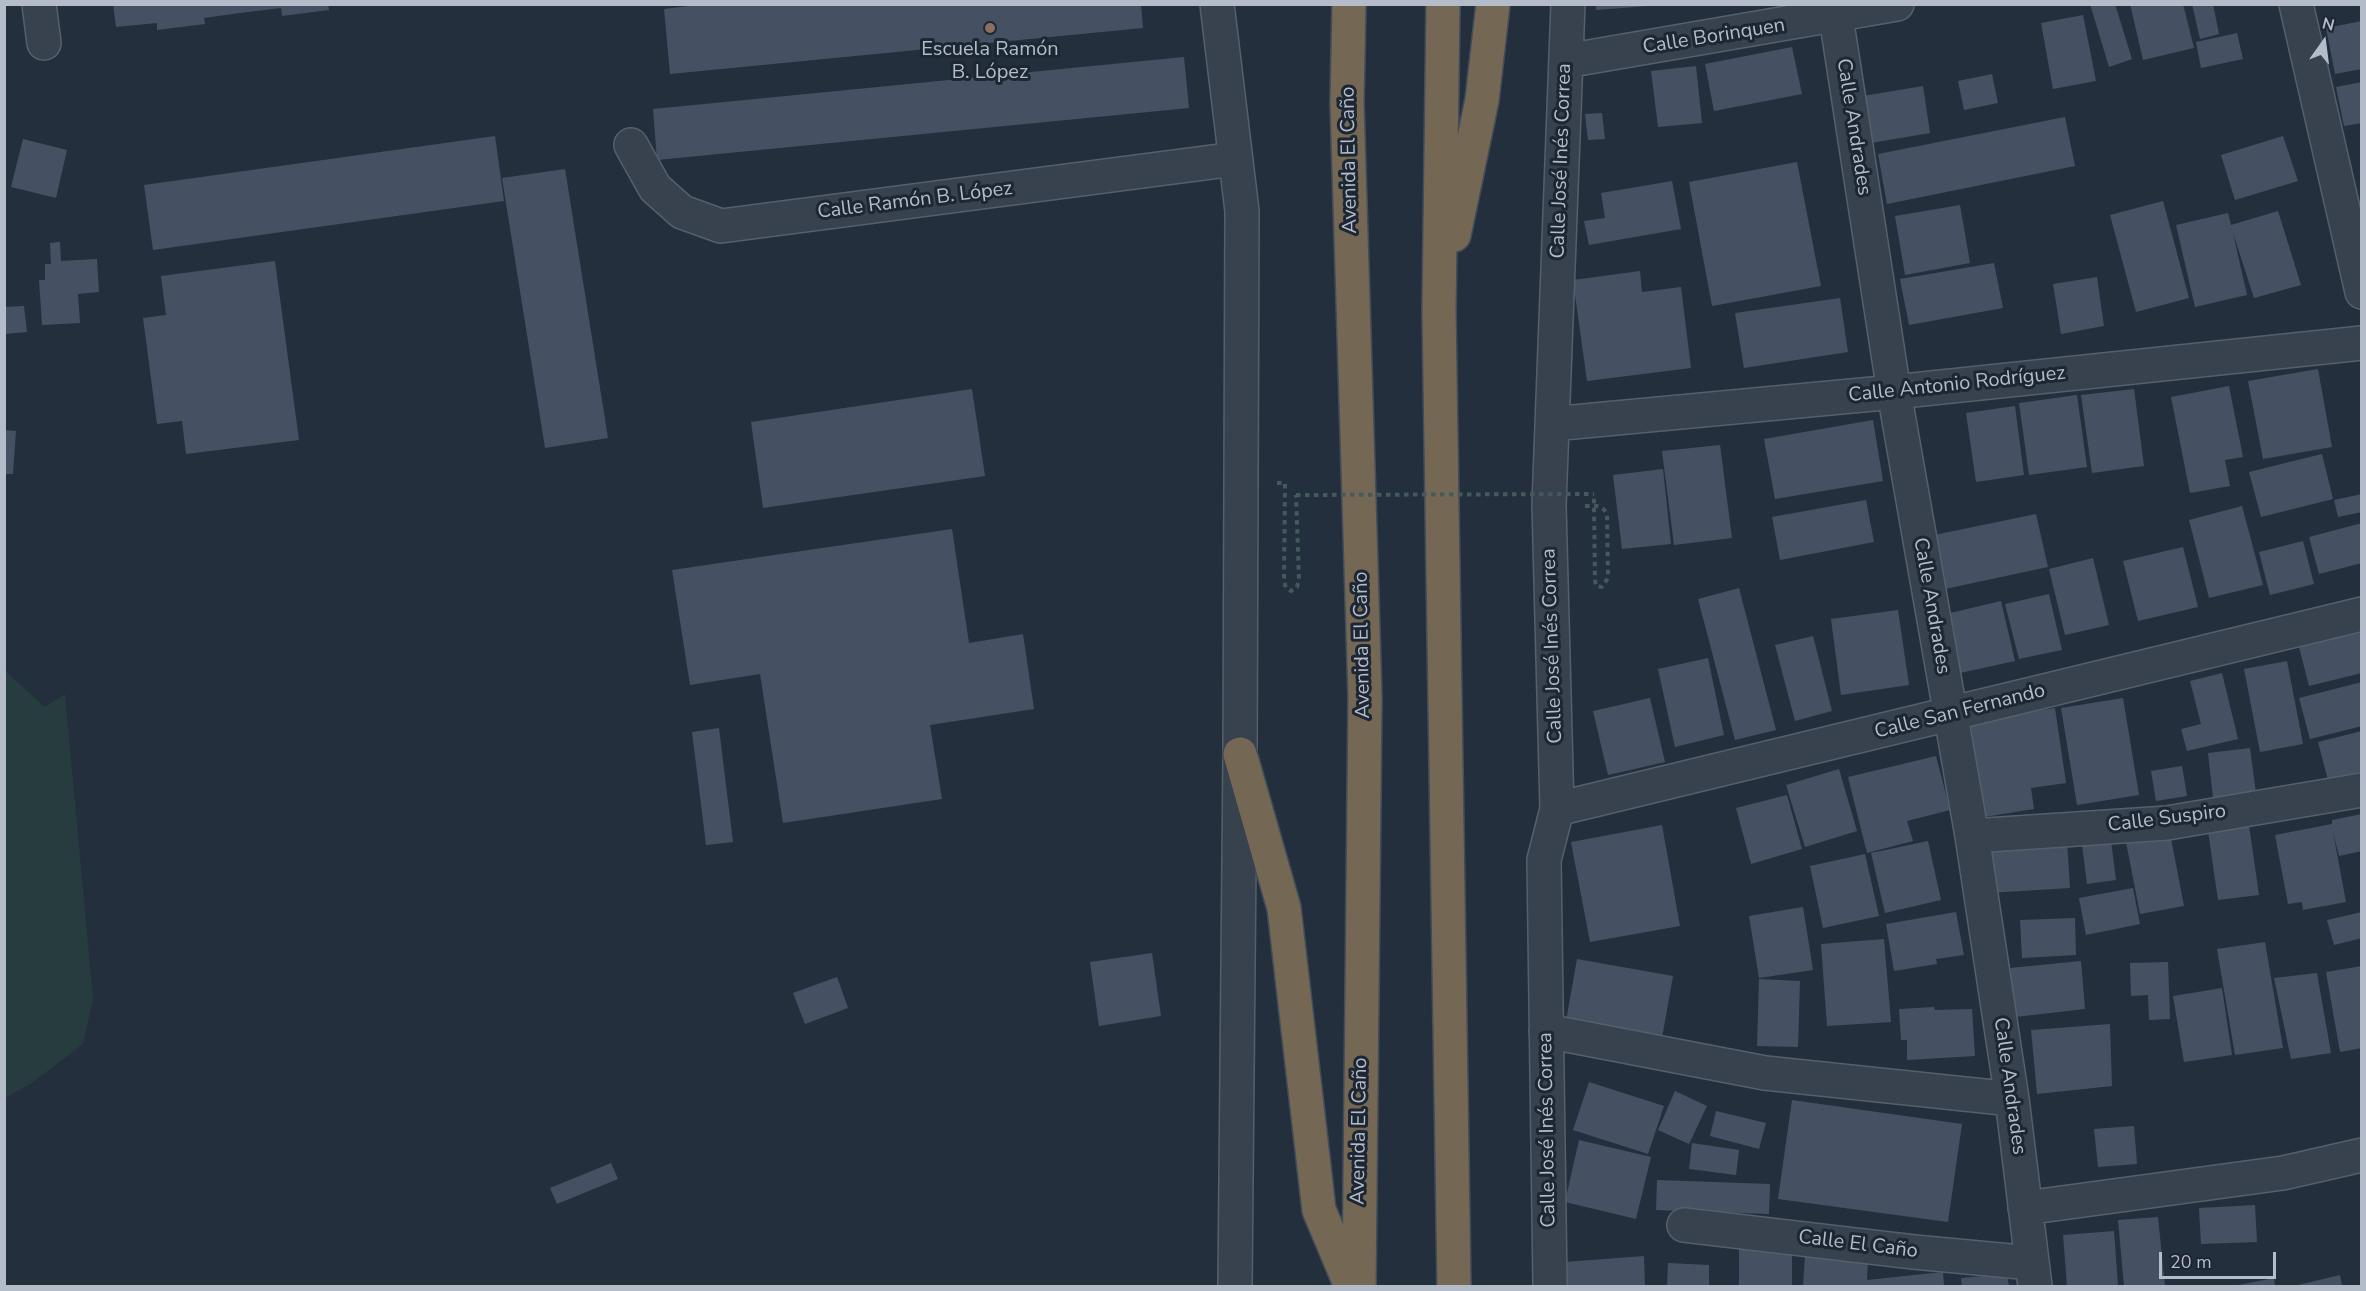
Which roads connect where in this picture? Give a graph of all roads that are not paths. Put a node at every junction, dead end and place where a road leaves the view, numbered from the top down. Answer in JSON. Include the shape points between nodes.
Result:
{"nodes":[{"id":1,"x":39,"y":4,"type":"edge"},
{"id":2,"x":1217,"y":4,"type":"edge"},
{"id":3,"x":1325,"y":4,"type":"edge"},
{"id":4,"x":1349,"y":4,"type":"edge"},
{"id":5,"x":1443,"y":4,"type":"edge"},
{"id":6,"x":1493,"y":4,"type":"edge"},
{"id":7,"x":1568,"y":4,"type":"edge"},
{"id":8,"x":1897,"y":4,"type":"edge"},
{"id":9,"x":2296,"y":4,"type":"edge"},
{"id":10,"x":1835,"y":10,"type":"edge"},
{"id":11,"x":44,"y":43,"type":"dead end"},
{"id":12,"x":1566,"y":61,"type":"junction"},
{"id":13,"x":1347,"y":103,"type":"junction"},
{"id":14,"x":631,"y":145,"type":"dead end"},
{"id":15,"x":1235,"y":159,"type":"junction"},
{"id":16,"x":2361,"y":292,"type":"edge"},
{"id":17,"x":1439,"y":311,"type":"junction"},
{"id":18,"x":2361,"y":343,"type":"edge"},
{"id":19,"x":1894,"y":392,"type":"junction"},
{"id":20,"x":1552,"y":424,"type":"junction"},
{"id":21,"x":2361,"y":614,"type":"edge"},
{"id":22,"x":1949,"y":714,"type":"junction"},
{"id":23,"x":1240,"y":754,"type":"junction"},
{"id":24,"x":2361,"y":790,"type":"edge"},
{"id":25,"x":1557,"y":809,"type":"junction"},
{"id":26,"x":1972,"y":836,"type":"junction"},
{"id":27,"x":1546,"y":1031,"type":"junction"},
{"id":28,"x":2012,"y":1099,"type":"junction"},
{"id":29,"x":2361,"y":1155,"type":"edge"},
{"id":30,"x":2025,"y":1209,"type":"junction"},
{"id":31,"x":1684,"y":1225,"type":"dead end"},
{"id":32,"x":2033,"y":1275,"type":"edge"},
{"id":33,"x":1235,"y":1287,"type":"edge"},
{"id":34,"x":1351,"y":1287,"type":"edge"},
{"id":35,"x":1359,"y":1287,"type":"edge"},
{"id":36,"x":1454,"y":1287,"type":"edge"},
{"id":37,"x":1551,"y":1287,"type":"edge"}],
"edges":[{"from":1,"to":11,"type":"street"},
{"from":2,"to":15,"type":"street"},
{"from":3,"to":13,"type":"highway"},
{"from":4,"to":13,"type":"highway","name":"Avenida El Caño"},
{"from":5,"to":17,"type":"highway"},
{"from":6,"to":17,"type":"highway","via":[[1482,100]]},
{"from":7,"to":12,"type":"street","name":"Calle José Inés Correa"},
{"from":8,"to":10,"type":"street","name":"Calle Borinquen"},
{"from":9,"to":16,"type":"street"},
{"from":10,"to":12,"type":"street","name":"Calle Borinquen"},
{"from":10,"to":19,"type":"street","name":"Calle Andrades"},
{"from":12,"to":20,"type":"street","name":"Calle José Inés Correa"},
{"from":13,"to":35,"type":"highway","name":"Avenida El Caño","via":[[1365,697]]},
{"from":14,"to":15,"type":"street","name":"Calle Ramón B. López","via":[[655,188],[682,212],[721,226]]},
{"from":15,"to":23,"type":"street","via":[[1242,211]]},
{"from":17,"to":36,"type":"highway"},
{"from":18,"to":19,"type":"street","name":"Calle Antonio Rodríguez"},
{"from":19,"to":20,"type":"street","name":"Calle Antonio Rodríguez"},
{"from":19,"to":22,"type":"street","name":"Calle Andrades"},
{"from":20,"to":25,"type":"street","name":"Calle José Inés Correa","via":[[1549,505]]},
{"from":21,"to":22,"type":"street","name":"Calle San Fernando"},
{"from":22,"to":25,"type":"street","name":"Calle San Fernando"},
{"from":22,"to":26,"type":"street","name":"Calle Andrades"},
{"from":23,"to":33,"type":"street"},
{"from":23,"to":34,"type":"highway","via":[[1284,908],[1319,1210]]},
{"from":24,"to":26,"type":"street","name":"Calle Suspiro","via":[[2167,823]]},
{"from":25,"to":27,"type":"street","name":"Calle José Inés Correa","via":[[1544,860]]},
{"from":26,"to":28,"type":"street","name":"Calle Andrades"},
{"from":27,"to":28,"type":"street","via":[[1765,1073]]},
{"from":27,"to":37,"type":"street","name":"Calle José Inés Correa"},
{"from":28,"to":30,"type":"street","name":"Calle Andrades"},
{"from":29,"to":30,"type":"street","via":[[2283,1173]]},
{"from":30,"to":32,"type":"street","name":"Calle Andrades"},
{"from":31,"to":32,"type":"street","name":"Calle El Caño","via":[[1914,1252]]}]}
